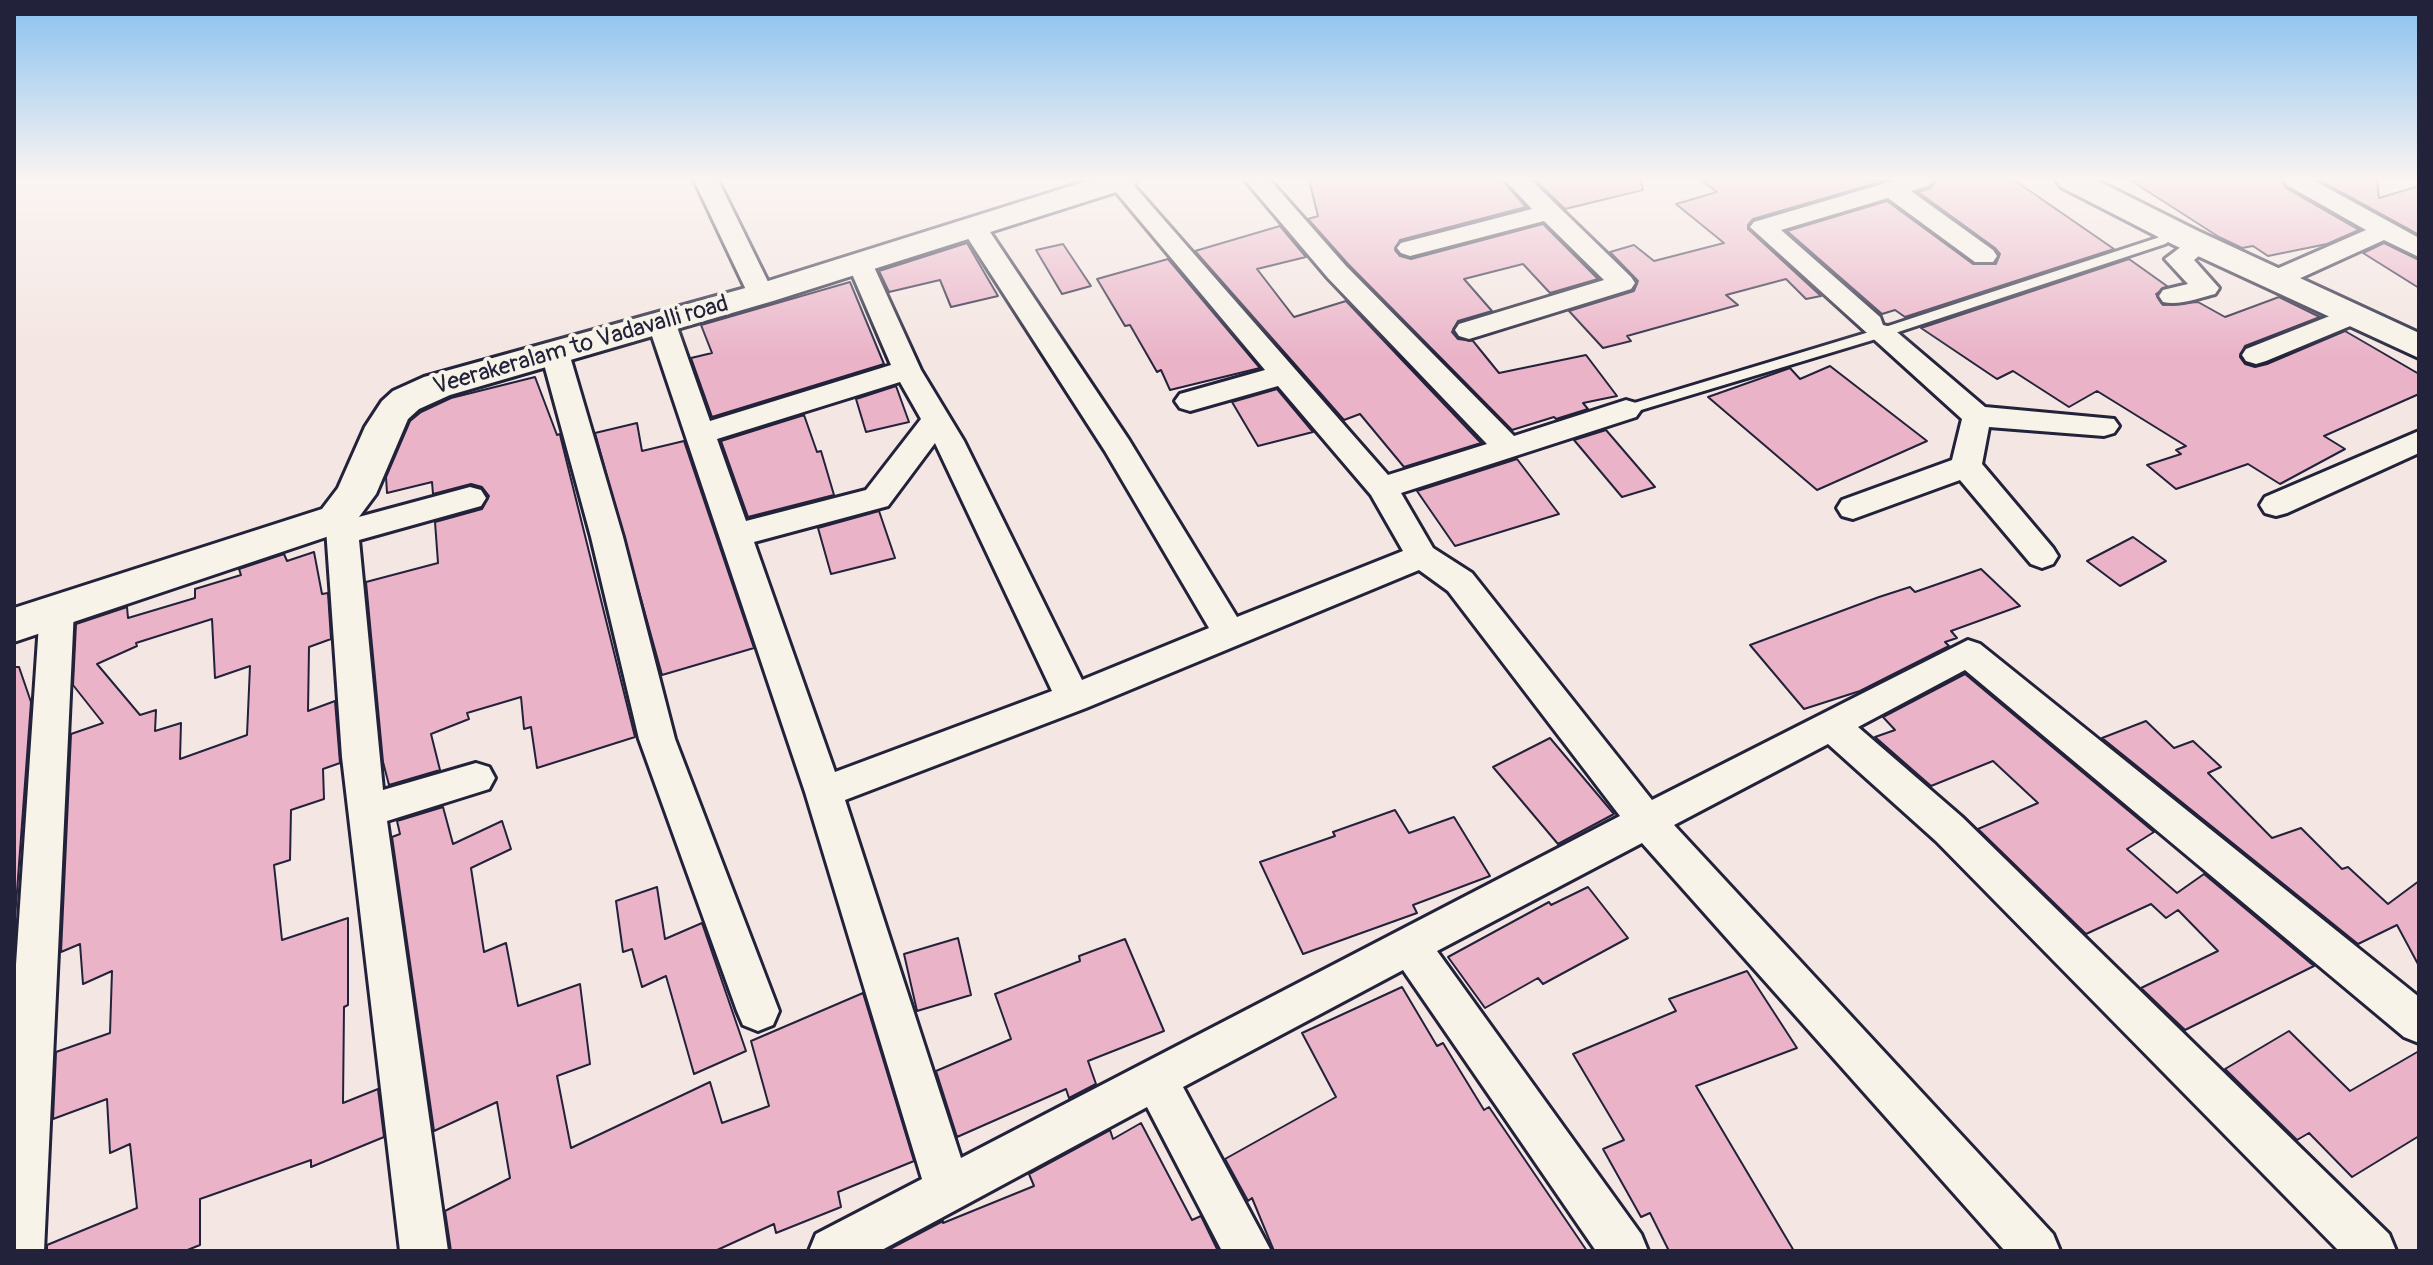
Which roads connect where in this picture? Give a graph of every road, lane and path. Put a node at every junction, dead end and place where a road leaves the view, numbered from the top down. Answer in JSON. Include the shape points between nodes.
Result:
{"nodes":[{"id":1,"x":734,"y":239,"type":"edge"},
{"id":2,"x":932,"y":239,"type":"edge"},
{"id":3,"x":982,"y":239,"type":"edge"},
{"id":4,"x":1170,"y":239,"type":"edge"},
{"id":5,"x":1308,"y":239,"type":"edge"},
{"id":6,"x":1445,"y":239,"type":"edge"},
{"id":7,"x":1577,"y":239,"type":"edge"},
{"id":8,"x":1776,"y":239,"type":"edge"},
{"id":9,"x":1961,"y":239,"type":"edge"},
{"id":10,"x":2187,"y":239,"type":"junction"},
{"id":11,"x":2366,"y":239,"type":"edge"},
{"id":12,"x":1410,"y":248,"type":"dead end"},
{"id":13,"x":1984,"y":256,"type":"dead end"},
{"id":14,"x":860,"y":262,"type":"junction"},
{"id":15,"x":2274,"y":280,"type":"junction"},
{"id":16,"x":761,"y":294,"type":"junction"},
{"id":17,"x":2172,"y":296,"type":"dead end"},
{"id":18,"x":2350,"y":316,"type":"junction"},
{"id":19,"x":662,"y":324,"type":"junction"},
{"id":20,"x":1875,"y":328,"type":"junction"},
{"id":21,"x":1469,"y":330,"type":"dead end"},
{"id":22,"x":2419,"y":347,"type":"edge"},
{"id":23,"x":555,"y":353,"type":"junction"},
{"id":24,"x":2256,"y":355,"type":"dead end"},
{"id":25,"x":907,"y":370,"type":"junction"},
{"id":26,"x":1285,"y":374,"type":"junction"},
{"id":27,"x":1190,"y":401,"type":"dead end"},
{"id":28,"x":1626,"y":410,"type":"joint"},
{"id":29,"x":1977,"y":416,"type":"junction"},
{"id":30,"x":936,"y":420,"type":"junction"},
{"id":31,"x":2104,"y":426,"type":"dead end"},
{"id":32,"x":698,"y":435,"type":"junction"},
{"id":33,"x":2419,"y":441,"type":"edge"},
{"id":34,"x":1508,"y":448,"type":"junction"},
{"id":35,"x":1966,"y":466,"type":"junction"},
{"id":36,"x":1382,"y":488,"type":"junction"},
{"id":37,"x":470,"y":498,"type":"dead end"},
{"id":38,"x":2276,"y":505,"type":"dead end"},
{"id":39,"x":1853,"y":508,"type":"dead end"},
{"id":40,"x":340,"y":526,"type":"junction"},
{"id":41,"x":733,"y":536,"type":"junction"},
{"id":42,"x":1422,"y":556,"type":"junction"},
{"id":43,"x":2042,"y":556,"type":"dead end"},
{"id":44,"x":57,"y":609,"type":"junction"},
{"id":45,"x":14,"y":625,"type":"edge"},
{"id":46,"x":1230,"y":634,"type":"junction"},
{"id":47,"x":1073,"y":698,"type":"junction"},
{"id":48,"x":1831,"y":725,"type":"junction"},
{"id":49,"x":476,"y":778,"type":"dead end"},
{"id":50,"x":824,"y":792,"type":"junction"},
{"id":51,"x":367,"y":811,"type":"junction"},
{"id":52,"x":1646,"y":821,"type":"junction"},
{"id":53,"x":1409,"y":945,"type":"junction"},
{"id":54,"x":758,"y":1011,"type":"dead end"},
{"id":55,"x":2419,"y":1023,"type":"edge"},
{"id":56,"x":1155,"y":1078,"type":"junction"},
{"id":57,"x":948,"y":1190,"type":"junction"},
{"id":58,"x":841,"y":1249,"type":"edge"},
{"id":59,"x":20,"y":1251,"type":"edge"},
{"id":60,"x":424,"y":1251,"type":"edge"},
{"id":61,"x":1247,"y":1251,"type":"edge"},
{"id":62,"x":1624,"y":1251,"type":"edge"},
{"id":63,"x":2036,"y":1251,"type":"edge"},
{"id":64,"x":2372,"y":1251,"type":"edge"}],
"edges":[{"from":1,"to":16,"type":"street"},
{"from":2,"to":14,"type":"street","name":"Veerakeralam to Vadavalli road"},
{"from":3,"to":46,"type":"street","via":[[1118,447]]},
{"from":4,"to":26,"type":"street"},
{"from":5,"to":34,"type":"street"},
{"from":6,"to":12,"type":"street"},
{"from":7,"to":21,"type":"street","via":[[1621,285]]},
{"from":8,"to":20,"type":"street"},
{"from":9,"to":13,"type":"street"},
{"from":10,"to":15,"type":"street"},
{"from":10,"to":17,"type":"street","via":[[2178,259],[2206,288]]},
{"from":10,"to":20,"type":"lane","via":[[2161,241]]},
{"from":11,"to":15,"type":"street"},
{"from":14,"to":16,"type":"street","name":"Veerakeralam to Vadavalli road"},
{"from":14,"to":25,"type":"street"},
{"from":15,"to":18,"type":"street"},
{"from":16,"to":19,"type":"street","name":"Veerakeralam to Vadavalli road"},
{"from":18,"to":22,"type":"street"},
{"from":18,"to":24,"type":"street"},
{"from":19,"to":23,"type":"street","name":"Veerakeralam to Vadavalli road"},
{"from":19,"to":32,"type":"street"},
{"from":20,"to":28,"type":"lane"},
{"from":20,"to":29,"type":"street"},
{"from":23,"to":40,"type":"street","name":"Veerakeralam to Vadavalli road","via":[[437,386],[406,400],[384,427]]},
{"from":23,"to":54,"type":"street","via":[[657,739]]},
{"from":25,"to":30,"type":"street"},
{"from":25,"to":32,"type":"street"},
{"from":26,"to":27,"type":"street"},
{"from":26,"to":36,"type":"street"},
{"from":28,"to":34,"type":"street"},
{"from":29,"to":31,"type":"street"},
{"from":29,"to":35,"type":"street"},
{"from":30,"to":41,"type":"street","via":[[877,498]]},
{"from":30,"to":47,"type":"street"},
{"from":32,"to":41,"type":"street"},
{"from":33,"to":38,"type":"street"},
{"from":34,"to":36,"type":"street"},
{"from":35,"to":39,"type":"street"},
{"from":35,"to":43,"type":"street"},
{"from":36,"to":42,"type":"street"},
{"from":37,"to":40,"type":"street"},
{"from":40,"to":44,"type":"street"},
{"from":40,"to":51,"type":"street"},
{"from":41,"to":50,"type":"street"},
{"from":42,"to":46,"type":"street"},
{"from":42,"to":52,"type":"street","via":[[1460,582]]},
{"from":44,"to":45,"type":"street"},
{"from":44,"to":59,"type":"street"},
{"from":46,"to":47,"type":"street"},
{"from":47,"to":50,"type":"street"},
{"from":48,"to":52,"type":"street"},
{"from":48,"to":55,"type":"street","via":[[1968,653]]},
{"from":48,"to":64,"type":"street","via":[[1949,829]]},
{"from":49,"to":51,"type":"street"},
{"from":50,"to":57,"type":"street"},
{"from":51,"to":60,"type":"street"},
{"from":52,"to":53,"type":"street"},
{"from":52,"to":63,"type":"street"},
{"from":53,"to":56,"type":"street"},
{"from":53,"to":62,"type":"street"},
{"from":56,"to":57,"type":"street"},
{"from":56,"to":61,"type":"street"},
{"from":57,"to":58,"type":"street"}]}
